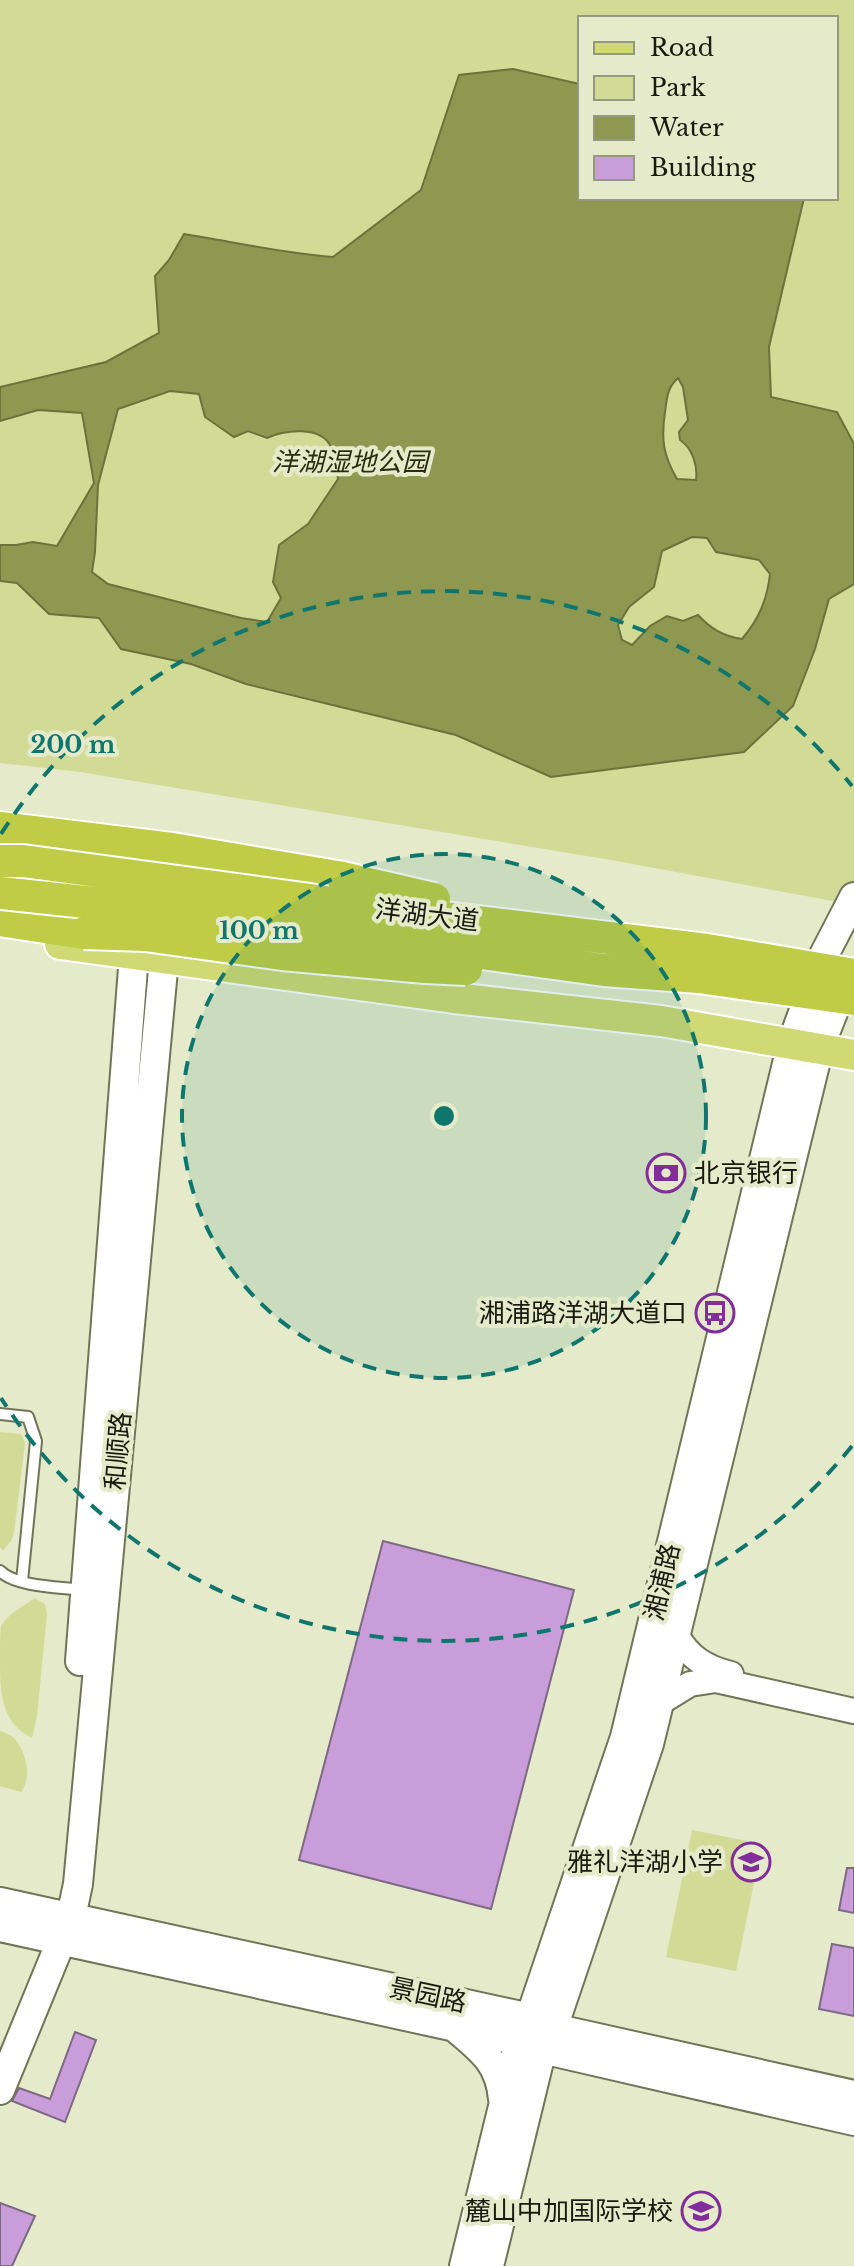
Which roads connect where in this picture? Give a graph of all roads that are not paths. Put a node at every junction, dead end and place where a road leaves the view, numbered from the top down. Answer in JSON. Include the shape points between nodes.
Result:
{"nodes":[{"id":1,"x":0,"y":828,"type":"edge"},
{"id":2,"x":0,"y":849,"type":"edge"},
{"id":3,"x":0,"y":861,"type":"edge"},
{"id":4,"x":0,"y":893,"type":"edge"},
{"id":5,"x":854,"y":897,"type":"edge"},
{"id":6,"x":0,"y":920,"type":"edge"},
{"id":7,"x":0,"y":936,"type":"edge"},
{"id":8,"x":625,"y":939,"type":"junction"},
{"id":9,"x":134,"y":955,"type":"junction"},
{"id":10,"x":164,"y":959,"type":"junction"},
{"id":11,"x":846,"y":959,"type":"edge"},
{"id":12,"x":604,"y":970,"type":"junction"},
{"id":13,"x":854,"y":975,"type":"edge"},
{"id":14,"x":854,"y":999,"type":"edge"},
{"id":15,"x":806,"y":1045,"type":"junction"},
{"id":16,"x":854,"y":1055,"type":"edge"},
{"id":17,"x":0,"y":1414,"type":"edge"},
{"id":18,"x":0,"y":1571,"type":"edge"},
{"id":19,"x":22,"y":1581,"type":"junction"},
{"id":20,"x":84,"y":1590,"type":"junction"},
{"id":21,"x":676,"y":1634,"type":"junction"},
{"id":22,"x":854,"y":1702,"type":"edge"},
{"id":23,"x":659,"y":1703,"type":"junction"},
{"id":24,"x":854,"y":1711,"type":"edge"},
{"id":25,"x":0,"y":1902,"type":"edge"},
{"id":26,"x":0,"y":1927,"type":"edge"},
{"id":27,"x":61,"y":1928,"type":"junction"},
{"id":28,"x":547,"y":1968,"type":"junction"},
{"id":29,"x":478,"y":2006,"type":"junction"},
{"id":30,"x":454,"y":2027,"type":"junction"},
{"id":31,"x":536,"y":2034,"type":"junction"},
{"id":32,"x":0,"y":2065,"type":"edge"},
{"id":33,"x":0,"y":2090,"type":"edge"},
{"id":34,"x":854,"y":2095,"type":"edge"},
{"id":35,"x":503,"y":2104,"type":"junction"},
{"id":36,"x":854,"y":2121,"type":"edge"},
{"id":37,"x":464,"y":2266,"type":"edge"},
{"id":38,"x":489,"y":2266,"type":"edge"}],
"edges":[{"from":1,"to":8,"type":"highway","bridge":true,"via":[[279,866],[507,919]]},
{"from":2,"to":11,"type":"main road"},
{"from":3,"to":8,"type":"highway","name":"洋湖大道","bridge":true},
{"from":4,"to":12,"type":"highway","name":"洋湖大道","bridge":true,"via":[[208,915]]},
{"from":5,"to":11,"type":"main road","name":"湘浦路"},
{"from":6,"to":12,"type":"highway","bridge":true,"via":[[425,967],[540,974]]},
{"from":7,"to":9,"type":"main road"},
{"from":8,"to":13,"type":"highway","name":"洋湖大道","bridge":true},
{"from":9,"to":10,"type":"main road"},
{"from":9,"to":20,"type":"main road","name":"和顺路"},
{"from":10,"to":15,"type":"main road","via":[[661,1021]]},
{"from":10,"to":27,"type":"main road","name":"和顺路","via":[[78,1884]]},
{"from":11,"to":15,"type":"main road","name":"湘浦路"},
{"from":12,"to":14,"type":"highway","name":"洋湖大道","bridge":true},
{"from":15,"to":16,"type":"main road"},
{"from":15,"to":21,"type":"main road","name":"湘浦路"},
{"from":15,"to":28,"type":"main road","name":"湘浦路","via":[[625,1737]]},
{"from":17,"to":19,"type":"lane","via":[[28,1417],[36,1441]]},
{"from":18,"to":19,"type":"lane"},
{"from":19,"to":20,"type":"lane"},
{"from":20,"to":27,"type":"main road","name":"和顺路"},
{"from":21,"to":22,"type":"street","via":[[691,1656],[717,1670]]},
{"from":21,"to":23,"type":"main road","name":"湘浦路"},
{"from":23,"to":24,"type":"street","via":[[690,1684],[716,1680]]},
{"from":23,"to":31,"type":"main road","name":"湘浦路","via":[[649,1744]]},
{"from":25,"to":27,"type":"main road","name":"景园路"},
{"from":26,"to":27,"type":"main road","name":"景园路"},
{"from":27,"to":29,"type":"main road","name":"景园路"},
{"from":27,"to":30,"type":"main road","name":"景园路"},
{"from":27,"to":32,"type":"main road"},
{"from":27,"to":33,"type":"main road"},
{"from":28,"to":29,"type":"main road","via":[[498,2003]]},
{"from":28,"to":31,"type":"main road","name":"湘浦路"},
{"from":29,"to":31,"type":"main road","name":"景园路"},
{"from":30,"to":31,"type":"main road","name":"景园路"},
{"from":30,"to":35,"type":"main road","via":[[497,2071]]},
{"from":31,"to":34,"type":"main road","name":"景园路"},
{"from":31,"to":35,"type":"main road","name":"湘浦路"},
{"from":31,"to":36,"type":"main road","name":"景园路"},
{"from":31,"to":38,"type":"main road","name":"湘浦路"},
{"from":35,"to":37,"type":"main road","name":"湘浦路"}]}
